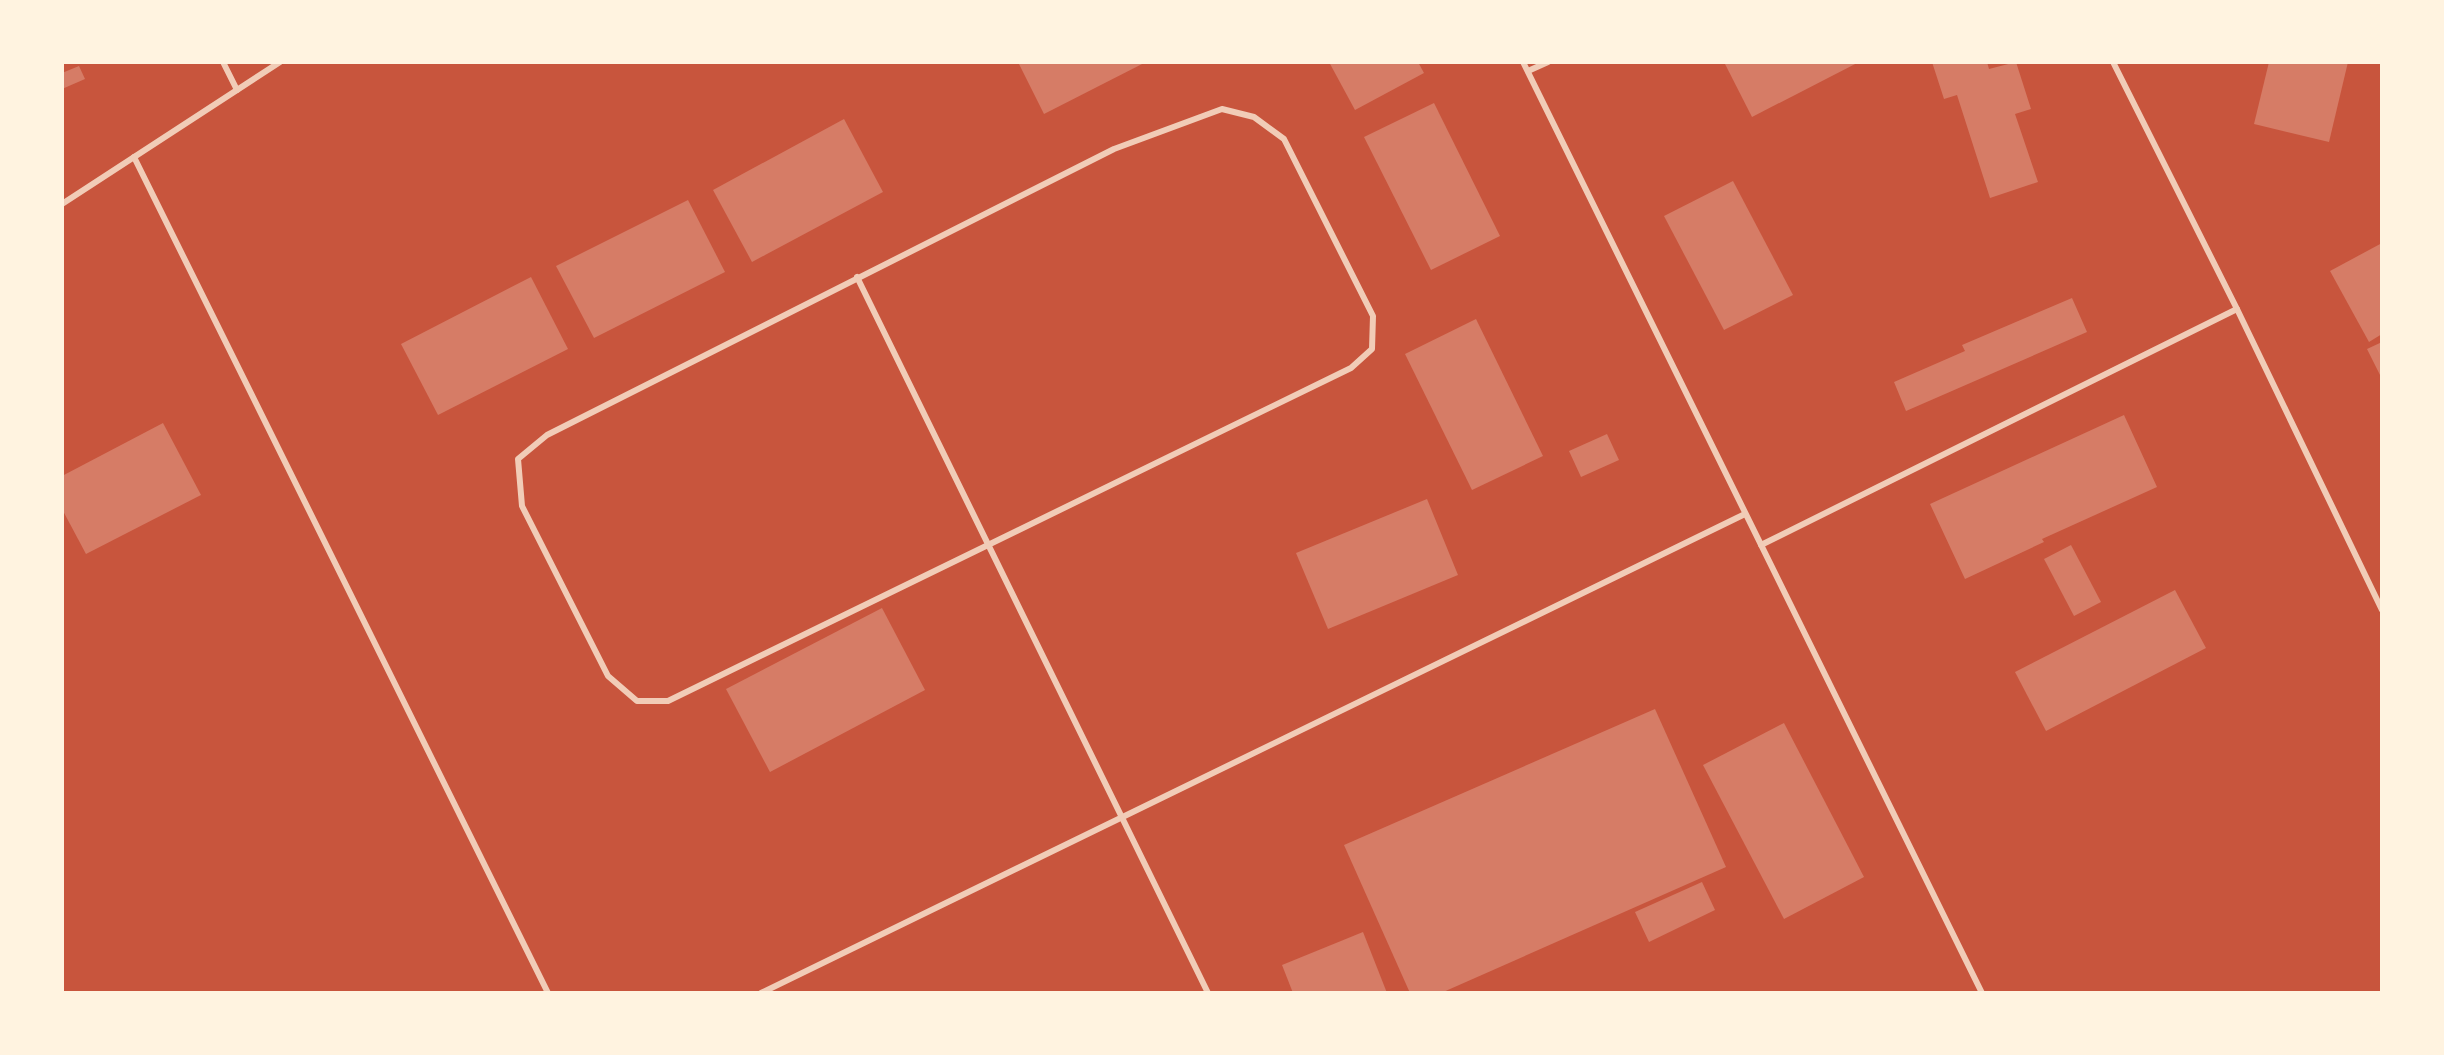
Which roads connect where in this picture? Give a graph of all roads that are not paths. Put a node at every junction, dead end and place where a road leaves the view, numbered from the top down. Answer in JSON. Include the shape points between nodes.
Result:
{"nodes":[{"id":1,"x":223,"y":62,"type":"edge"},
{"id":2,"x":280,"y":62,"type":"edge"},
{"id":3,"x":1523,"y":62,"type":"edge"},
{"id":4,"x":1548,"y":62,"type":"edge"},
{"id":5,"x":2113,"y":62,"type":"edge"},
{"id":6,"x":1528,"y":71,"type":"junction"},
{"id":7,"x":237,"y":90,"type":"junction"},
{"id":8,"x":134,"y":157,"type":"junction"},
{"id":9,"x":62,"y":204,"type":"edge"},
{"id":10,"x":857,"y":277,"type":"junction"},
{"id":11,"x":2237,"y":309,"type":"junction"},
{"id":12,"x":1745,"y":514,"type":"junction"},
{"id":13,"x":1761,"y":545,"type":"junction"},
{"id":14,"x":988,"y":546,"type":"junction"},
{"id":15,"x":2382,"y":610,"type":"edge"},
{"id":16,"x":1120,"y":818,"type":"junction"},
{"id":17,"x":548,"y":993,"type":"edge"},
{"id":18,"x":761,"y":993,"type":"edge"},
{"id":19,"x":1208,"y":993,"type":"edge"},
{"id":20,"x":1982,"y":993,"type":"edge"}],
"edges":[{"from":1,"to":7,"type":"lane"},
{"from":2,"to":7,"type":"lane"},
{"from":3,"to":6,"type":"lane"},
{"from":4,"to":6,"type":"lane"},
{"from":5,"to":11,"type":"lane"},
{"from":6,"to":12,"type":"lane"},
{"from":7,"to":8,"type":"lane"},
{"from":8,"to":9,"type":"lane"},
{"from":8,"to":17,"type":"lane"},
{"from":10,"to":14,"type":"lane"},
{"from":10,"to":14,"type":"lane","via":[[547,435],[518,459],[522,506],[608,676],[637,701],[668,701]]},
{"from":10,"to":14,"type":"lane","via":[[1114,149],[1222,109],[1254,117],[1284,139],[1373,316],[1372,349],[1351,368]]},
{"from":11,"to":13,"type":"lane"},
{"from":11,"to":15,"type":"lane"},
{"from":12,"to":13,"type":"lane"},
{"from":12,"to":16,"type":"lane"},
{"from":13,"to":20,"type":"lane"},
{"from":14,"to":16,"type":"lane"},
{"from":16,"to":18,"type":"lane"},
{"from":16,"to":19,"type":"lane"}]}
